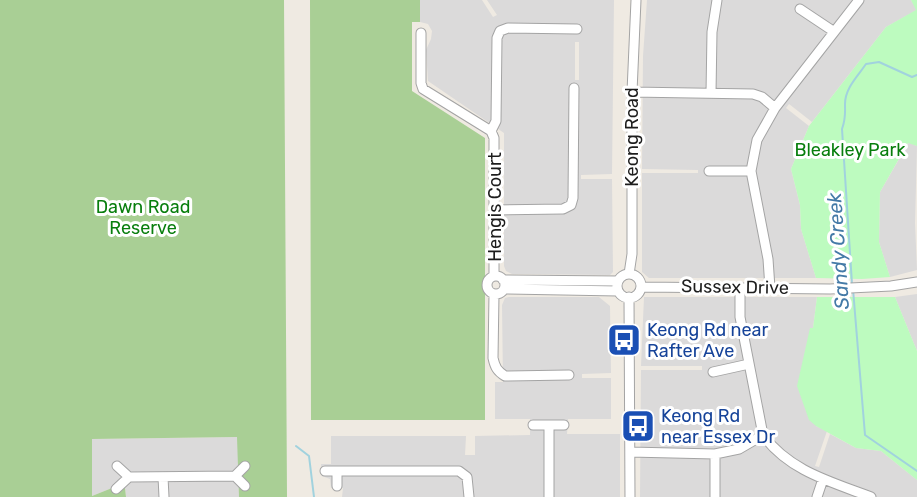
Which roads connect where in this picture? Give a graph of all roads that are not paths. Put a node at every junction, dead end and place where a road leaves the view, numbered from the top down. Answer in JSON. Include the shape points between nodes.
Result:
{"nodes":[{"id":1,"x":636,"y":0,"type":"edge"},
{"id":2,"x":717,"y":0,"type":"edge"},
{"id":3,"x":859,"y":0,"type":"edge"},
{"id":4,"x":800,"y":9,"type":"dead end"},
{"id":5,"x":577,"y":29,"type":"dead end"},
{"id":6,"x":833,"y":31,"type":"junction"},
{"id":7,"x":420,"y":33,"type":"dead end"},
{"id":8,"x":574,"y":88,"type":"dead end"},
{"id":9,"x":632,"y":92,"type":"junction"},
{"id":10,"x":711,"y":93,"type":"junction"},
{"id":11,"x":775,"y":108,"type":"junction"},
{"id":12,"x":490,"y":131,"type":"junction"},
{"id":13,"x":709,"y":171,"type":"dead end"},
{"id":14,"x":751,"y":171,"type":"junction"},
{"id":15,"x":495,"y":210,"type":"junction"},
{"id":16,"x":629,"y":274,"type":"junction"},
{"id":17,"x":500,"y":282,"type":"junction"},
{"id":18,"x":917,"y":282,"type":"edge"},
{"id":19,"x":618,"y":286,"type":"junction"},
{"id":20,"x":641,"y":287,"type":"junction"},
{"id":21,"x":740,"y":287,"type":"junction"},
{"id":22,"x":770,"y":288,"type":"junction"},
{"id":23,"x":917,"y":288,"type":"edge"},
{"id":24,"x":864,"y":289,"type":"junction"},
{"id":25,"x":494,"y":294,"type":"junction"},
{"id":26,"x":629,"y":297,"type":"junction"},
{"id":27,"x":749,"y":364,"type":"junction"},
{"id":28,"x":713,"y":372,"type":"dead end"},
{"id":29,"x":569,"y":375,"type":"dead end"},
{"id":30,"x":534,"y":425,"type":"dead end"},
{"id":31,"x":549,"y":425,"type":"junction"},
{"id":32,"x":564,"y":425,"type":"dead end"},
{"id":33,"x":763,"y":435,"type":"junction"},
{"id":34,"x":630,"y":452,"type":"junction"},
{"id":35,"x":715,"y":454,"type":"junction"},
{"id":36,"x":117,"y":466,"type":"dead end"},
{"id":37,"x":245,"y":466,"type":"dead end"},
{"id":38,"x":325,"y":471,"type":"dead end"},
{"id":39,"x":337,"y":471,"type":"junction"},
{"id":40,"x":235,"y":476,"type":"junction"},
{"id":41,"x":129,"y":477,"type":"junction"},
{"id":42,"x":163,"y":477,"type":"junction"},
{"id":43,"x":823,"y":479,"type":"junction"},
{"id":44,"x":245,"y":486,"type":"dead end"},
{"id":45,"x":337,"y":486,"type":"dead end"},
{"id":46,"x":116,"y":489,"type":"dead end"},
{"id":47,"x":164,"y":497,"type":"edge"},
{"id":48,"x":469,"y":497,"type":"edge"},
{"id":49,"x":549,"y":497,"type":"edge"},
{"id":50,"x":630,"y":497,"type":"edge"},
{"id":51,"x":715,"y":497,"type":"edge"},
{"id":52,"x":817,"y":497,"type":"edge"},
{"id":53,"x":871,"y":497,"type":"edge"}],
"edges":[{"from":1,"to":9,"type":"street","name":"Keong Road"},
{"from":2,"to":10,"type":"street"},
{"from":3,"to":6,"type":"street"},
{"from":4,"to":6,"type":"street"},
{"from":5,"to":12,"type":"street","via":[[500,31],[496,121]]},
{"from":6,"to":11,"type":"street"},
{"from":7,"to":12,"type":"street","name":"Hengis Court","via":[[423,89]]},
{"from":8,"to":15,"type":"street","via":[[571,205],[563,209]]},
{"from":9,"to":10,"type":"street"},
{"from":9,"to":16,"type":"street","name":"Keong Road"},
{"from":10,"to":11,"type":"street","via":[[753,94]]},
{"from":11,"to":14,"type":"street","via":[[757,140]]},
{"from":12,"to":15,"type":"street","name":"Hengis Court","via":[[495,145]]},
{"from":13,"to":14,"type":"street"},
{"from":14,"to":22,"type":"street"},
{"from":15,"to":17,"type":"street","name":"Hengis Court"},
{"from":16,"to":19,"type":"street","via":[[622,276]]},
{"from":16,"to":20,"type":"street","via":[[639,279]]},
{"from":17,"to":19,"type":"street"},
{"from":17,"to":25,"type":"street","via":[[500,294]]},
{"from":17,"to":25,"type":"street","name":"Hengis Court","via":[[489,279],[486,284]]},
{"from":18,"to":24,"type":"street","name":"Sussex Drive"},
{"from":19,"to":26,"type":"street","via":[[623,296]]},
{"from":20,"to":21,"type":"street","name":"Sussex Drive"},
{"from":20,"to":26,"type":"street"},
{"from":21,"to":22,"type":"street","name":"Sussex Drive"},
{"from":21,"to":27,"type":"street","via":[[740,317]]},
{"from":22,"to":24,"type":"street","name":"Sussex Drive"},
{"from":23,"to":24,"type":"street","name":"Sussex Drive"},
{"from":25,"to":29,"type":"street","via":[[493,358],[499,372]]},
{"from":26,"to":34,"type":"street"},
{"from":27,"to":28,"type":"street"},
{"from":27,"to":33,"type":"street"},
{"from":30,"to":31,"type":"street"},
{"from":31,"to":32,"type":"street"},
{"from":31,"to":49,"type":"street"},
{"from":33,"to":35,"type":"street","via":[[739,449]]},
{"from":33,"to":43,"type":"street","via":[[797,467]]},
{"from":34,"to":35,"type":"street"},
{"from":34,"to":50,"type":"street"},
{"from":35,"to":51,"type":"street"},
{"from":36,"to":41,"type":"street"},
{"from":37,"to":40,"type":"street"},
{"from":38,"to":39,"type":"street"},
{"from":39,"to":45,"type":"street"},
{"from":39,"to":48,"type":"street","via":[[459,471],[467,477]]},
{"from":40,"to":42,"type":"street"},
{"from":40,"to":44,"type":"street"},
{"from":41,"to":42,"type":"street"},
{"from":41,"to":46,"type":"street"},
{"from":42,"to":47,"type":"street"},
{"from":43,"to":52,"type":"street"},
{"from":43,"to":53,"type":"street"}]}
